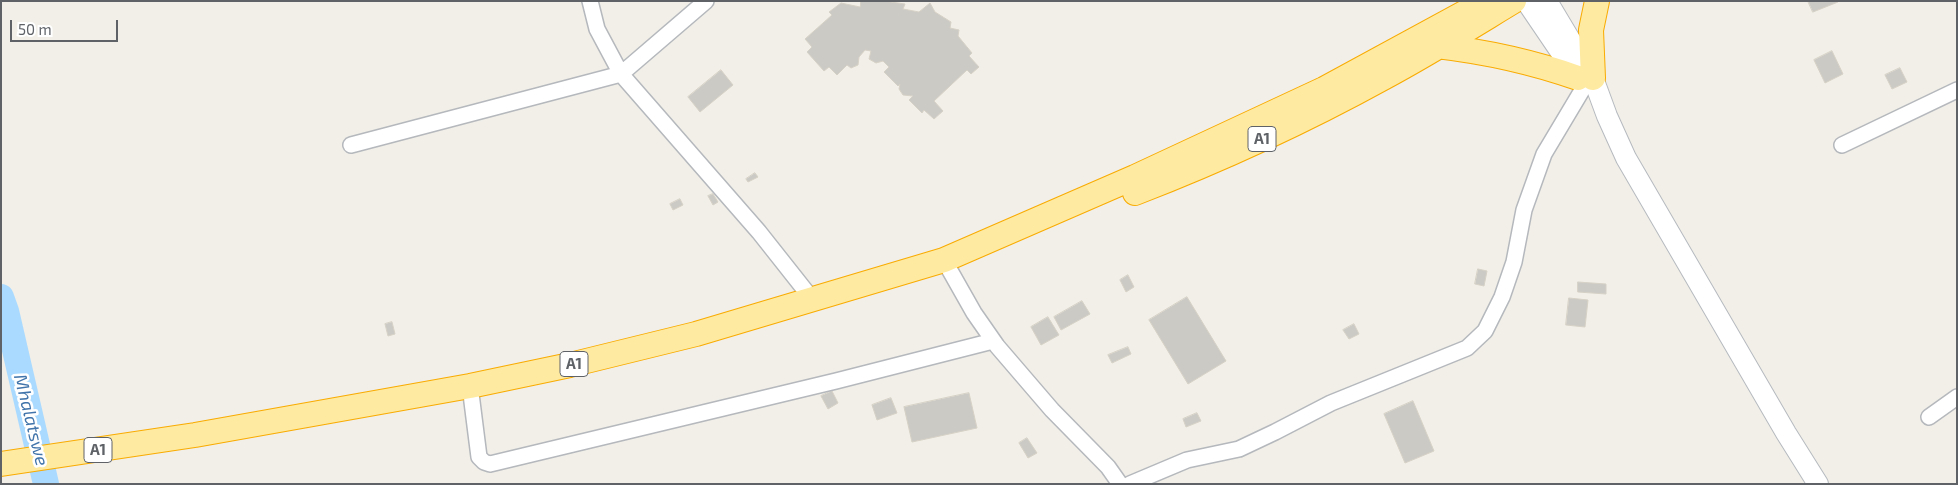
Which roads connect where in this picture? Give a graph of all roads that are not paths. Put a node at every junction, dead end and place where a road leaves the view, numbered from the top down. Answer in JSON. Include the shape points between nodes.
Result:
{"nodes":[{"id":1,"x":590,"y":1,"type":"edge"},
{"id":2,"x":706,"y":1,"type":"edge"},
{"id":3,"x":1486,"y":1,"type":"edge"},
{"id":4,"x":1514,"y":1,"type":"edge"},
{"id":5,"x":1526,"y":1,"type":"edge"},
{"id":6,"x":1547,"y":1,"type":"edge"},
{"id":7,"x":1597,"y":1,"type":"edge"},
{"id":8,"x":1437,"y":46,"type":"junction"},
{"id":9,"x":622,"y":74,"type":"junction"},
{"id":10,"x":1585,"y":81,"type":"junction"},
{"id":11,"x":1957,"y":90,"type":"edge"},
{"id":12,"x":351,"y":145,"type":"dead end"},
{"id":13,"x":1842,"y":145,"type":"dead end"},
{"id":14,"x":994,"y":240,"type":"junction"},
{"id":15,"x":944,"y":260,"type":"junction"},
{"id":16,"x":812,"y":299,"type":"junction"},
{"id":17,"x":993,"y":341,"type":"junction"},
{"id":18,"x":470,"y":386,"type":"junction"},
{"id":19,"x":1957,"y":397,"type":"edge"},
{"id":20,"x":1929,"y":417,"type":"dead end"},
{"id":21,"x":1,"y":464,"type":"edge"},
{"id":22,"x":1120,"y":484,"type":"edge"},
{"id":23,"x":1130,"y":484,"type":"edge"},
{"id":24,"x":1818,"y":484,"type":"edge"}],
"edges":[{"from":1,"to":9,"type":"street","via":[[597,29]]},
{"from":2,"to":9,"type":"street"},
{"from":3,"to":14,"type":"highway","number":"A1","via":[[1324,89]]},
{"from":4,"to":8,"type":"highway","number":"A1"},
{"from":5,"to":10,"type":"main road"},
{"from":6,"to":10,"type":"main road"},
{"from":7,"to":10,"type":"highway"},
{"from":8,"to":10,"type":"highway","via":[[1487,52]]},
{"from":8,"to":14,"type":"highway","number":"A1","via":[[1385,78],[1216,161],[1067,220]]},
{"from":9,"to":12,"type":"street"},
{"from":9,"to":16,"type":"street","via":[[760,232]]},
{"from":10,"to":23,"type":"street","via":[[1544,154],[1524,210],[1514,262],[1502,297],[1485,331],[1467,348],[1331,403],[1239,449],[1187,460]]},
{"from":10,"to":24,"type":"main road","via":[[1607,116],[1626,158]]},
{"from":11,"to":13,"type":"street"},
{"from":14,"to":15,"type":"highway","number":"A1"},
{"from":15,"to":16,"type":"highway","number":"A1"},
{"from":15,"to":17,"type":"street"},
{"from":16,"to":18,"type":"highway","number":"A1","via":[[696,334]]},
{"from":17,"to":18,"type":"street","via":[[490,464],[479,457]]},
{"from":17,"to":22,"type":"street"},
{"from":18,"to":21,"type":"highway","number":"A1","via":[[195,435]]},
{"from":19,"to":20,"type":"street"}]}
